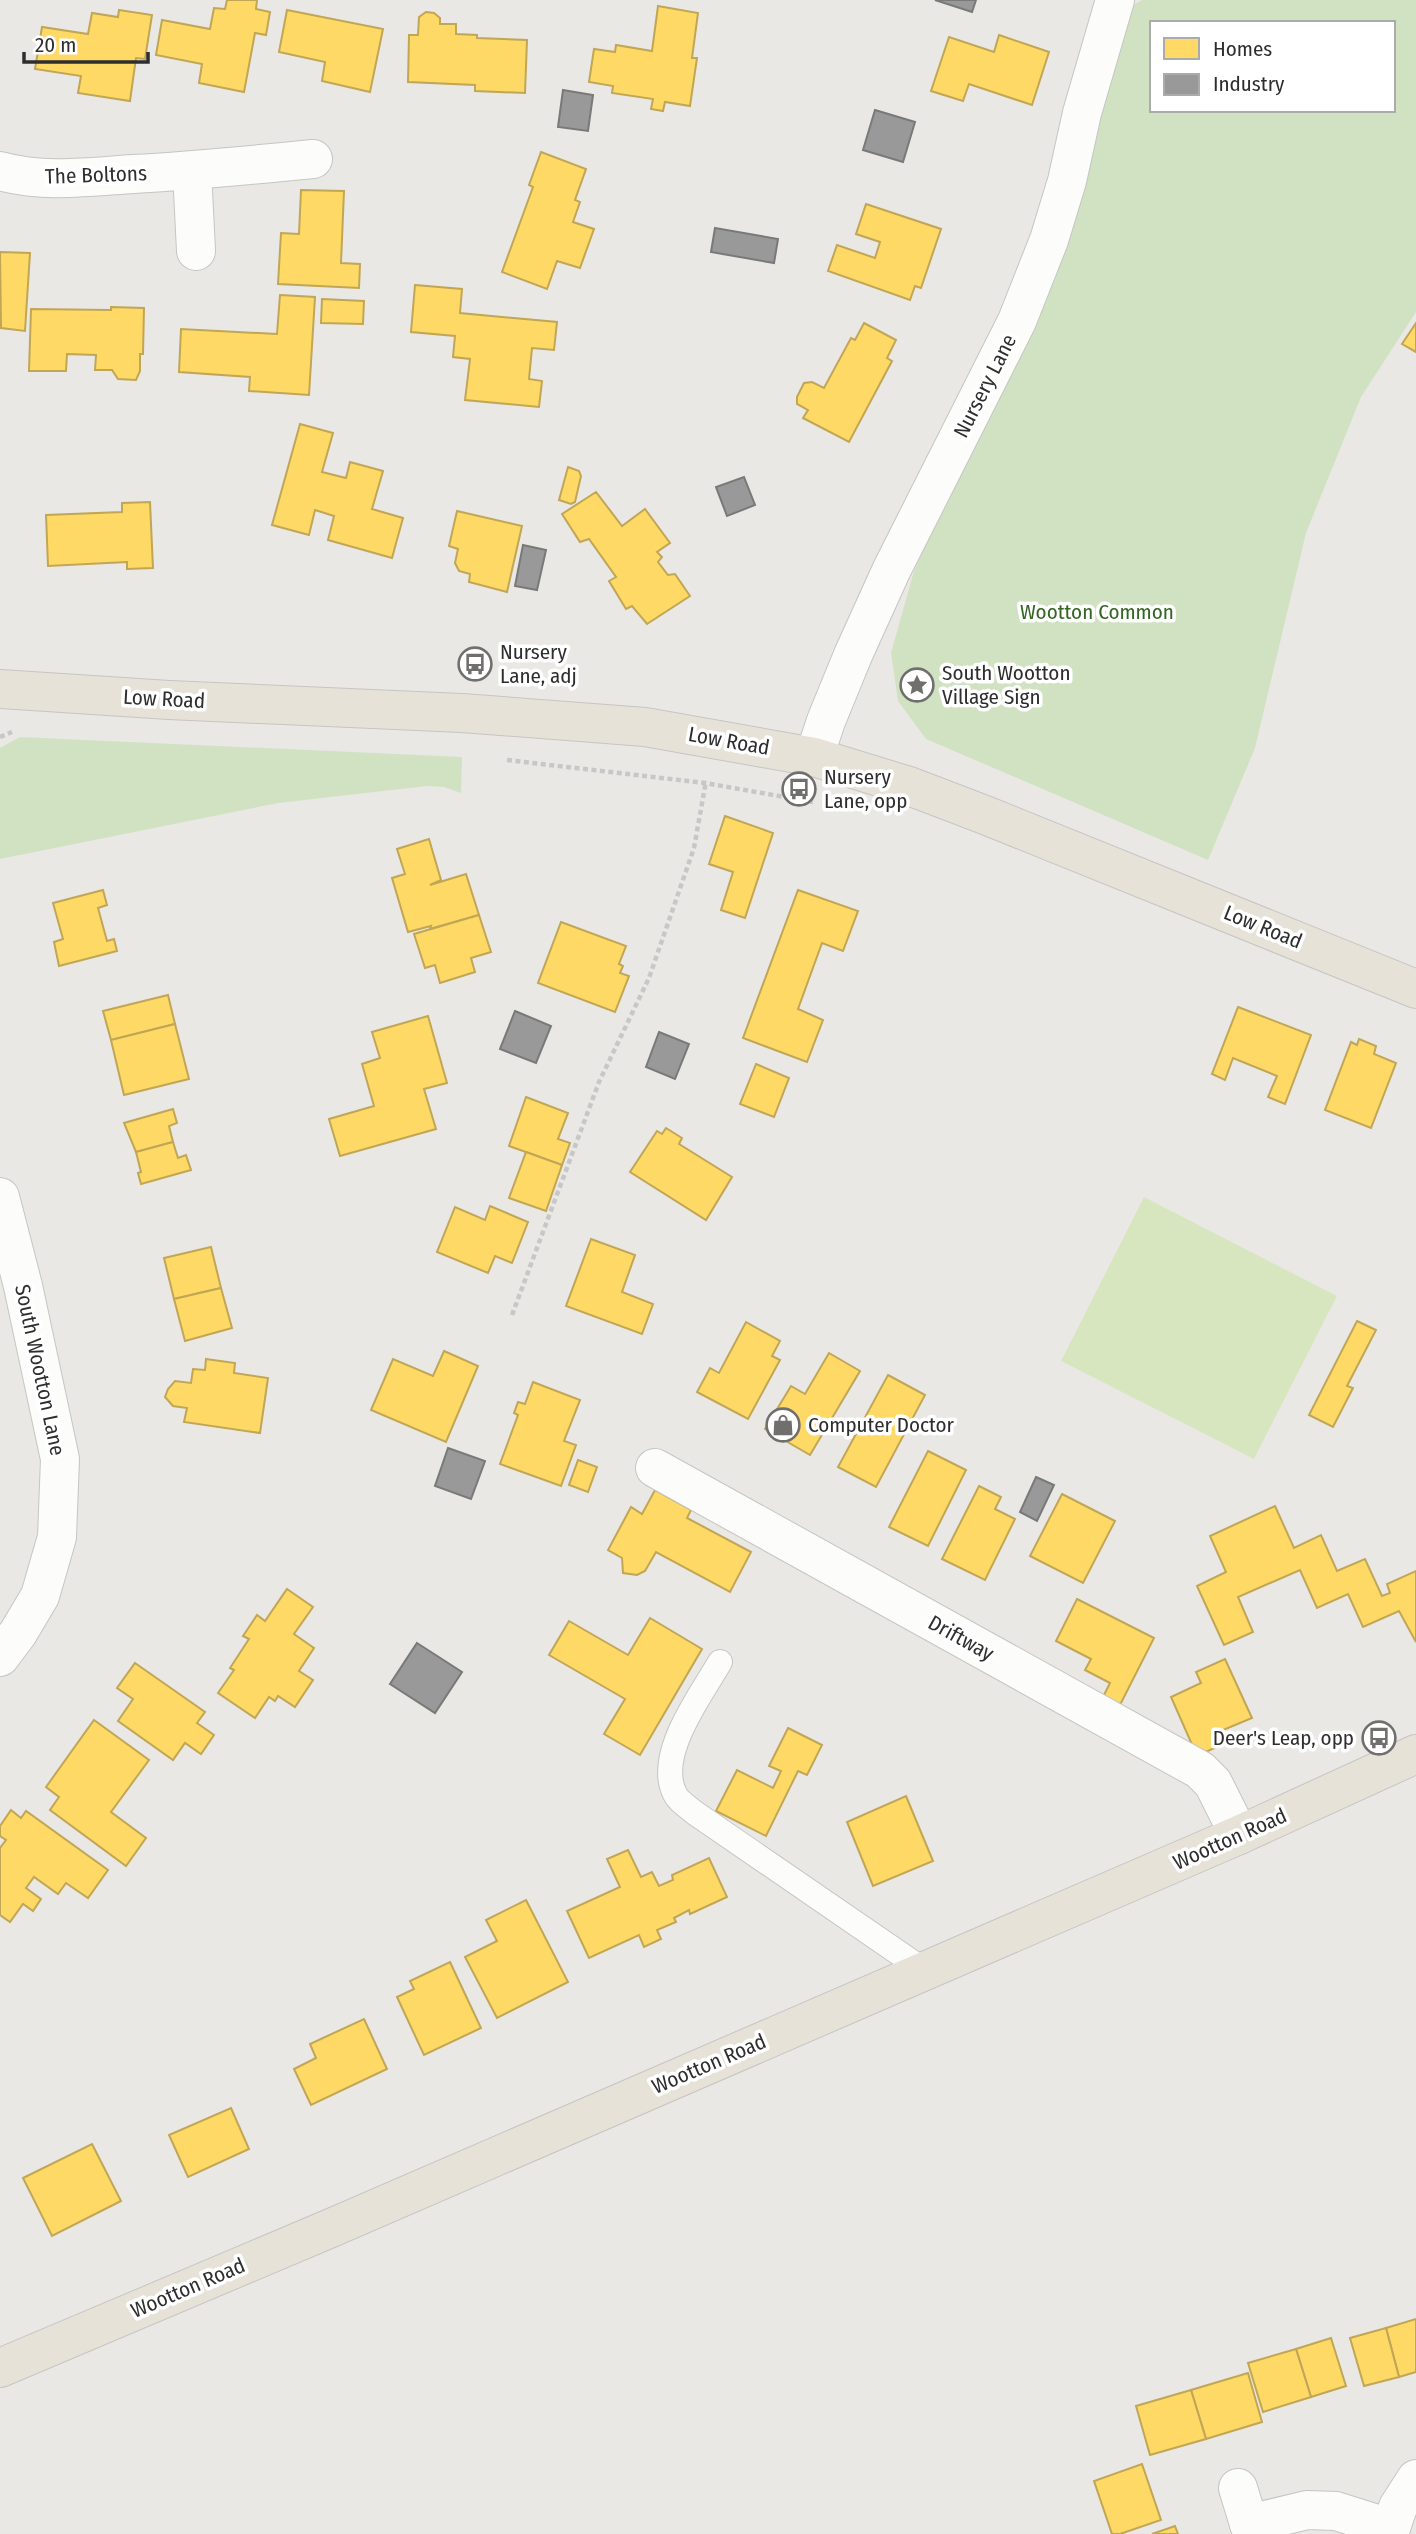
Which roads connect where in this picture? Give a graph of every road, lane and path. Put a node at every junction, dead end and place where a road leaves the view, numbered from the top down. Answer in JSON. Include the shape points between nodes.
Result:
{"nodes":[{"id":1,"x":1115,"y":0,"type":"edge"},
{"id":2,"x":313,"y":159,"type":"dead end"},
{"id":3,"x":0,"y":170,"type":"edge"},
{"id":4,"x":192,"y":171,"type":"junction"},
{"id":5,"x":196,"y":251,"type":"dead end"},
{"id":6,"x":0,"y":689,"type":"edge"},
{"id":7,"x":13,"y":732,"type":"dead end"},
{"id":8,"x":0,"y":737,"type":"edge"},
{"id":9,"x":713,"y":738,"type":"junction"},
{"id":10,"x":814,"y":757,"type":"junction"},
{"id":11,"x":505,"y":760,"type":"dead end"},
{"id":12,"x":705,"y":783,"type":"junction"},
{"id":13,"x":822,"y":804,"type":"dead end"},
{"id":14,"x":1416,"y":989,"type":"edge"},
{"id":15,"x":0,"y":1197,"type":"edge"},
{"id":16,"x":5,"y":1236,"type":"edge"},
{"id":17,"x":512,"y":1315,"type":"dead end"},
{"id":18,"x":655,"y":1468,"type":"dead end"},
{"id":19,"x":0,"y":1657,"type":"edge"},
{"id":20,"x":720,"y":1662,"type":"dead end"},
{"id":21,"x":1416,"y":1754,"type":"edge"},
{"id":22,"x":1239,"y":1835,"type":"junction"},
{"id":23,"x":925,"y":1971,"type":"junction"},
{"id":24,"x":0,"y":2368,"type":"edge"},
{"id":25,"x":1416,"y":2479,"type":"edge"},
{"id":26,"x":1238,"y":2488,"type":"dead end"},
{"id":27,"x":1251,"y":2529,"type":"edge"},
{"id":28,"x":1390,"y":2531,"type":"edge"}],
"edges":[{"from":1,"to":10,"type":"street","name":"Nursery Lane","via":[[1049,240],[1017,321],[891,571]]},
{"from":2,"to":4,"type":"street","name":"The Boltons"},
{"from":3,"to":4,"type":"street","name":"The Boltons","via":[[67,179]]},
{"from":4,"to":5,"type":"street"},
{"from":6,"to":9,"type":"main road","name":"Low Road","via":[[475,714],[645,727]]},
{"from":7,"to":8,"type":"path"},
{"from":9,"to":10,"type":"main road","name":"Low Road"},
{"from":9,"to":12,"type":"path"},
{"from":10,"to":14,"type":"main road","name":"Low Road","via":[[985,815]]},
{"from":11,"to":12,"type":"path"},
{"from":12,"to":13,"type":"path"},
{"from":12,"to":17,"type":"path","via":[[694,848],[649,978],[599,1082]]},
{"from":15,"to":16,"type":"street","name":"South Wootton Lane"},
{"from":16,"to":19,"type":"street","name":"South Wootton Lane","via":[[23,1286],[60,1460],[57,1536],[40,1595]]},
{"from":18,"to":22,"type":"street","name":"Driftway","via":[[1200,1770],[1213,1783]]},
{"from":20,"to":23,"type":"lane","via":[[674,1748],[669,1764],[676,1796]]},
{"from":21,"to":22,"type":"main road","name":"Wootton Road"},
{"from":22,"to":23,"type":"main road","name":"Wootton Road"},
{"from":23,"to":24,"type":"main road","name":"Wootton Road"},
{"from":25,"to":28,"type":"street","via":[[1398,2507]]},
{"from":26,"to":27,"type":"street"},
{"from":27,"to":28,"type":"street","via":[[1307,2510],[1336,2511]]}]}
